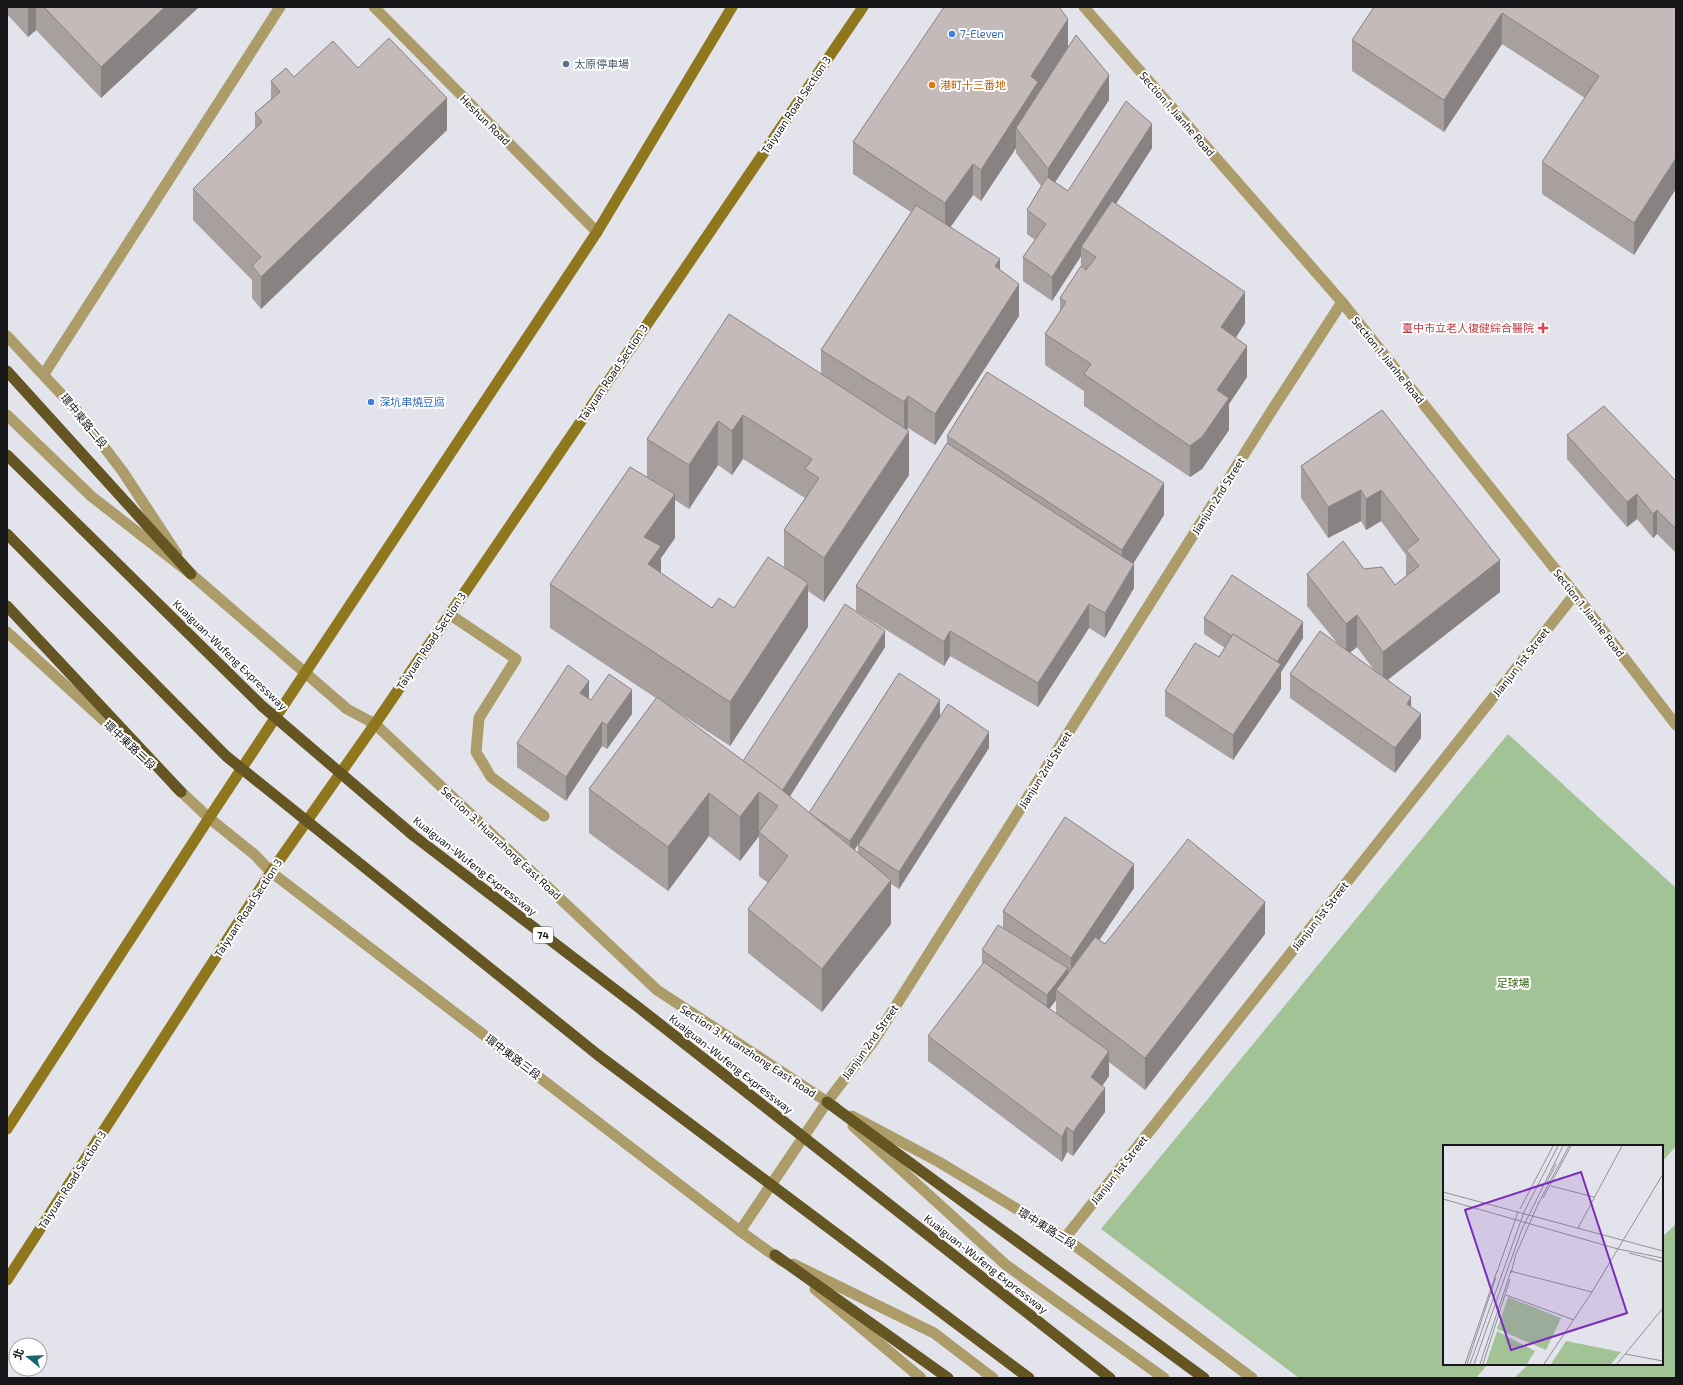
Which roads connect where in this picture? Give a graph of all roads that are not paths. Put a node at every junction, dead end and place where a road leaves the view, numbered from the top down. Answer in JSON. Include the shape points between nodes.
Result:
{"nodes":[{"id":1,"x":280,"y":7,"type":"edge"},
{"id":2,"x":374,"y":7,"type":"edge"},
{"id":3,"x":732,"y":7,"type":"edge"},
{"id":4,"x":863,"y":7,"type":"edge"},
{"id":5,"x":1084,"y":7,"type":"edge"},
{"id":6,"x":597,"y":232,"type":"junction"},
{"id":7,"x":1342,"y":302,"type":"junction"},
{"id":8,"x":7,"y":336,"type":"edge"},
{"id":9,"x":7,"y":371,"type":"edge"},
{"id":10,"x":44,"y":374,"type":"junction"},
{"id":11,"x":7,"y":415,"type":"edge"},
{"id":12,"x":7,"y":455,"type":"edge"},
{"id":13,"x":7,"y":534,"type":"edge"},
{"id":14,"x":190,"y":574,"type":"junction"},
{"id":15,"x":1575,"y":594,"type":"junction"},
{"id":16,"x":7,"y":606,"type":"edge"},
{"id":17,"x":449,"y":614,"type":"junction"},
{"id":18,"x":7,"y":632,"type":"edge"},
{"id":19,"x":305,"y":674,"type":"junction"},
{"id":20,"x":347,"y":709,"type":"joint"},
{"id":21,"x":375,"y":724,"type":"junction"},
{"id":22,"x":1676,"y":725,"type":"edge"},
{"id":23,"x":181,"y":792,"type":"junction"},
{"id":24,"x":544,"y":816,"type":"dead end"},
{"id":25,"x":209,"y":818,"type":"junction"},
{"id":26,"x":255,"y":855,"type":"joint"},
{"id":27,"x":271,"y":872,"type":"junction"},
{"id":28,"x":827,"y":1102,"type":"junction"},
{"id":29,"x":7,"y":1129,"type":"edge"},
{"id":30,"x":740,"y":1231,"type":"junction"},
{"id":31,"x":1065,"y":1238,"type":"junction"},
{"id":32,"x":774,"y":1255,"type":"junction"},
{"id":33,"x":7,"y":1280,"type":"edge"},
{"id":34,"x":922,"y":1378,"type":"edge"},
{"id":35,"x":948,"y":1378,"type":"edge"},
{"id":36,"x":993,"y":1378,"type":"edge"},
{"id":37,"x":1029,"y":1378,"type":"edge"},
{"id":38,"x":1110,"y":1378,"type":"edge"},
{"id":39,"x":1164,"y":1378,"type":"edge"},
{"id":40,"x":1204,"y":1378,"type":"edge"},
{"id":41,"x":1252,"y":1378,"type":"edge"}],
"edges":[{"from":1,"to":10,"type":"street"},
{"from":2,"to":6,"type":"street","name":"Heshun Road"},
{"from":3,"to":6,"type":"main road"},
{"from":4,"to":17,"type":"main road","name":"Taiyuan Road Section 3"},
{"from":5,"to":7,"type":"street","name":"Section 1, Jianhe Road"},
{"from":6,"to":19,"type":"main road"},
{"from":7,"to":15,"type":"street","name":"Section 1, Jianhe Road"},
{"from":7,"to":28,"type":"street","name":"Jianjun 2nd Street","via":[[873,1042]]},
{"from":8,"to":10,"type":"street","name":"環中東路二段"},
{"from":9,"to":14,"type":"highway"},
{"from":10,"to":14,"type":"street","name":"環中東路二段","via":[[77,411],[123,472]]},
{"from":11,"to":14,"type":"street","name":"環中東路二段","via":[[90,496]]},
{"from":12,"to":38,"type":"highway","name":"Kuaiguan-Wufeng Expressway","number":"74","bridge":true,"via":[[262,706],[414,836],[638,1007]]},
{"from":13,"to":37,"type":"highway","bridge":true,"via":[[226,756],[598,1055]]},
{"from":14,"to":19,"type":"street","name":"環中東路二段"},
{"from":15,"to":22,"type":"street","name":"Section 1, Jianhe Road"},
{"from":15,"to":31,"type":"street","name":"Jianjun 1st Street"},
{"from":16,"to":23,"type":"highway"},
{"from":17,"to":21,"type":"main road","name":"Taiyuan Road Section 3"},
{"from":17,"to":24,"type":"street","via":[[516,658],[479,718],[476,752],[491,777]]},
{"from":18,"to":23,"type":"street","name":"環中東路二段"},
{"from":19,"to":20,"type":"street","name":"環中東路二段"},
{"from":19,"to":25,"type":"main road"},
{"from":20,"to":21,"type":"street","name":"Section 3, Huanzhong East Road"},
{"from":21,"to":27,"type":"main road","name":"Taiyuan Road Section 3"},
{"from":21,"to":28,"type":"street","name":"Section 3, Huanzhong East Road","via":[[657,990]]},
{"from":23,"to":25,"type":"street","name":"環中東路二段"},
{"from":25,"to":26,"type":"street","name":"環中東路二段"},
{"from":25,"to":29,"type":"main road"},
{"from":26,"to":27,"type":"street","name":"環中東路三段"},
{"from":27,"to":30,"type":"street","name":"環中東路三段"},
{"from":27,"to":33,"type":"main road","name":"Taiyuan Road Section 3"},
{"from":28,"to":30,"type":"street","name":"Jianjun 2nd Street"},
{"from":28,"to":31,"type":"street","name":"環中東路三段","via":[[939,1162]]},
{"from":28,"to":39,"type":"street","name":"Section 3, Huanzhong East Road","via":[[1006,1265]]},
{"from":28,"to":40,"type":"highway"},
{"from":30,"to":32,"type":"street","name":"環中東路三段"},
{"from":31,"to":41,"type":"street","name":"環中東路三段"},
{"from":32,"to":34,"type":"street","name":"環中東路三段"},
{"from":32,"to":35,"type":"highway"},
{"from":32,"to":36,"type":"street","name":"環中東路三段","via":[[934,1333]]}]}
